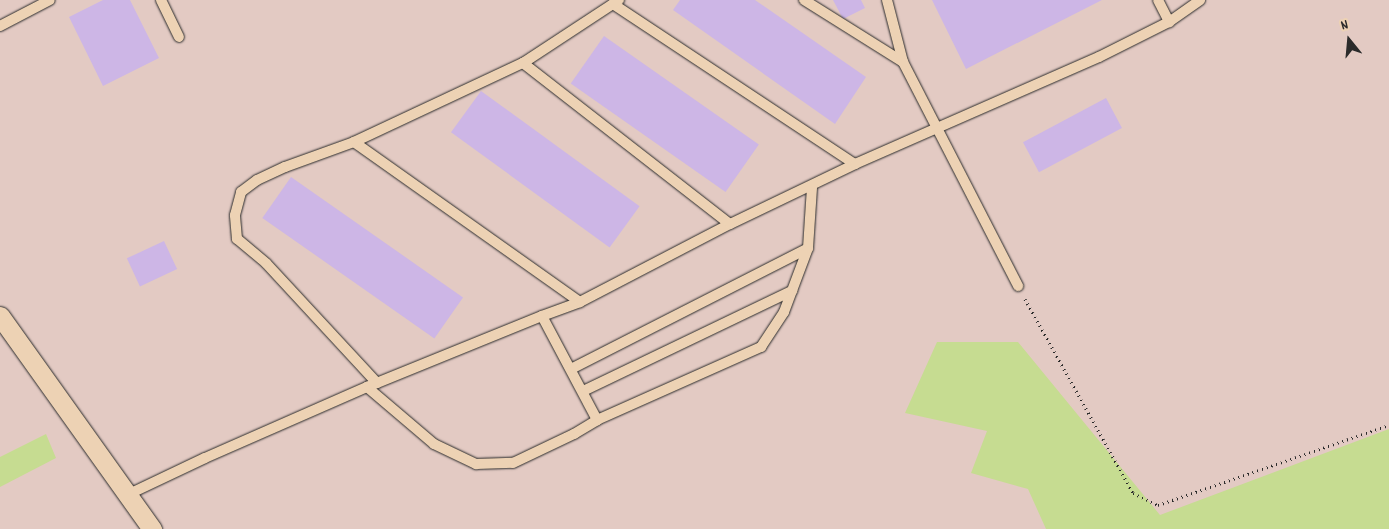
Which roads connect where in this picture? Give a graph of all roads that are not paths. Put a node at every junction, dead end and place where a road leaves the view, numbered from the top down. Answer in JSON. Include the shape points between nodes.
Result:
{"nodes":[{"id":1,"x":50,"y":0,"type":"edge"},
{"id":2,"x":161,"y":0,"type":"edge"},
{"id":3,"x":804,"y":0,"type":"edge"},
{"id":4,"x":887,"y":0,"type":"edge"},
{"id":5,"x":1158,"y":0,"type":"edge"},
{"id":6,"x":1200,"y":0,"type":"edge"},
{"id":7,"x":616,"y":2,"type":"edge"},
{"id":8,"x":1169,"y":22,"type":"junction"},
{"id":9,"x":0,"y":26,"type":"edge"},
{"id":10,"x":179,"y":38,"type":"dead end"},
{"id":11,"x":902,"y":62,"type":"junction"},
{"id":12,"x":523,"y":63,"type":"junction"},
{"id":13,"x":935,"y":129,"type":"junction"},
{"id":14,"x":354,"y":142,"type":"junction"},
{"id":15,"x":855,"y":164,"type":"junction"},
{"id":16,"x":812,"y":187,"type":"junction"},
{"id":17,"x":730,"y":224,"type":"junction"},
{"id":18,"x":808,"y":248,"type":"junction"},
{"id":19,"x":1018,"y":286,"type":"road end"},
{"id":20,"x":792,"y":291,"type":"junction"},
{"id":21,"x":580,"y":302,"type":"junction"},
{"id":22,"x":0,"y":316,"type":"edge"},
{"id":23,"x":542,"y":316,"type":"junction"},
{"id":24,"x":571,"y":369,"type":"junction"},
{"id":25,"x":377,"y":383,"type":"junction"},
{"id":26,"x":367,"y":387,"type":"junction"},
{"id":27,"x":582,"y":391,"type":"junction"},
{"id":28,"x":597,"y":420,"type":"junction"},
{"id":29,"x":128,"y":495,"type":"junction"},
{"id":30,"x":152,"y":529,"type":"edge"}],
"edges":[{"from":1,"to":9,"type":"lane"},
{"from":2,"to":10,"type":"lane"},
{"from":3,"to":11,"type":"lane"},
{"from":4,"to":11,"type":"lane"},
{"from":5,"to":8,"type":"lane"},
{"from":6,"to":8,"type":"lane"},
{"from":7,"to":12,"type":"lane"},
{"from":7,"to":15,"type":"lane"},
{"from":8,"to":13,"type":"lane","via":[[1100,57]]},
{"from":11,"to":13,"type":"lane"},
{"from":12,"to":14,"type":"lane"},
{"from":12,"to":17,"type":"lane"},
{"from":13,"to":15,"type":"lane"},
{"from":13,"to":19,"type":"lane"},
{"from":14,"to":21,"type":"lane"},
{"from":14,"to":25,"type":"lane","via":[[285,167],[241,192],[235,216],[237,239],[266,263]]},
{"from":15,"to":16,"type":"lane"},
{"from":16,"to":17,"type":"lane"},
{"from":16,"to":18,"type":"lane"},
{"from":17,"to":21,"type":"lane"},
{"from":18,"to":20,"type":"lane"},
{"from":18,"to":24,"type":"lane"},
{"from":20,"to":27,"type":"lane"},
{"from":20,"to":28,"type":"lane","via":[[784,312],[761,347]]},
{"from":21,"to":23,"type":"lane"},
{"from":22,"to":29,"type":"street"},
{"from":23,"to":24,"type":"lane"},
{"from":23,"to":25,"type":"lane"},
{"from":24,"to":27,"type":"lane"},
{"from":25,"to":26,"type":"lane"},
{"from":26,"to":28,"type":"lane","via":[[434,444],[476,464],[513,463]]},
{"from":26,"to":29,"type":"lane"},
{"from":27,"to":28,"type":"lane"},
{"from":29,"to":30,"type":"street"}]}
